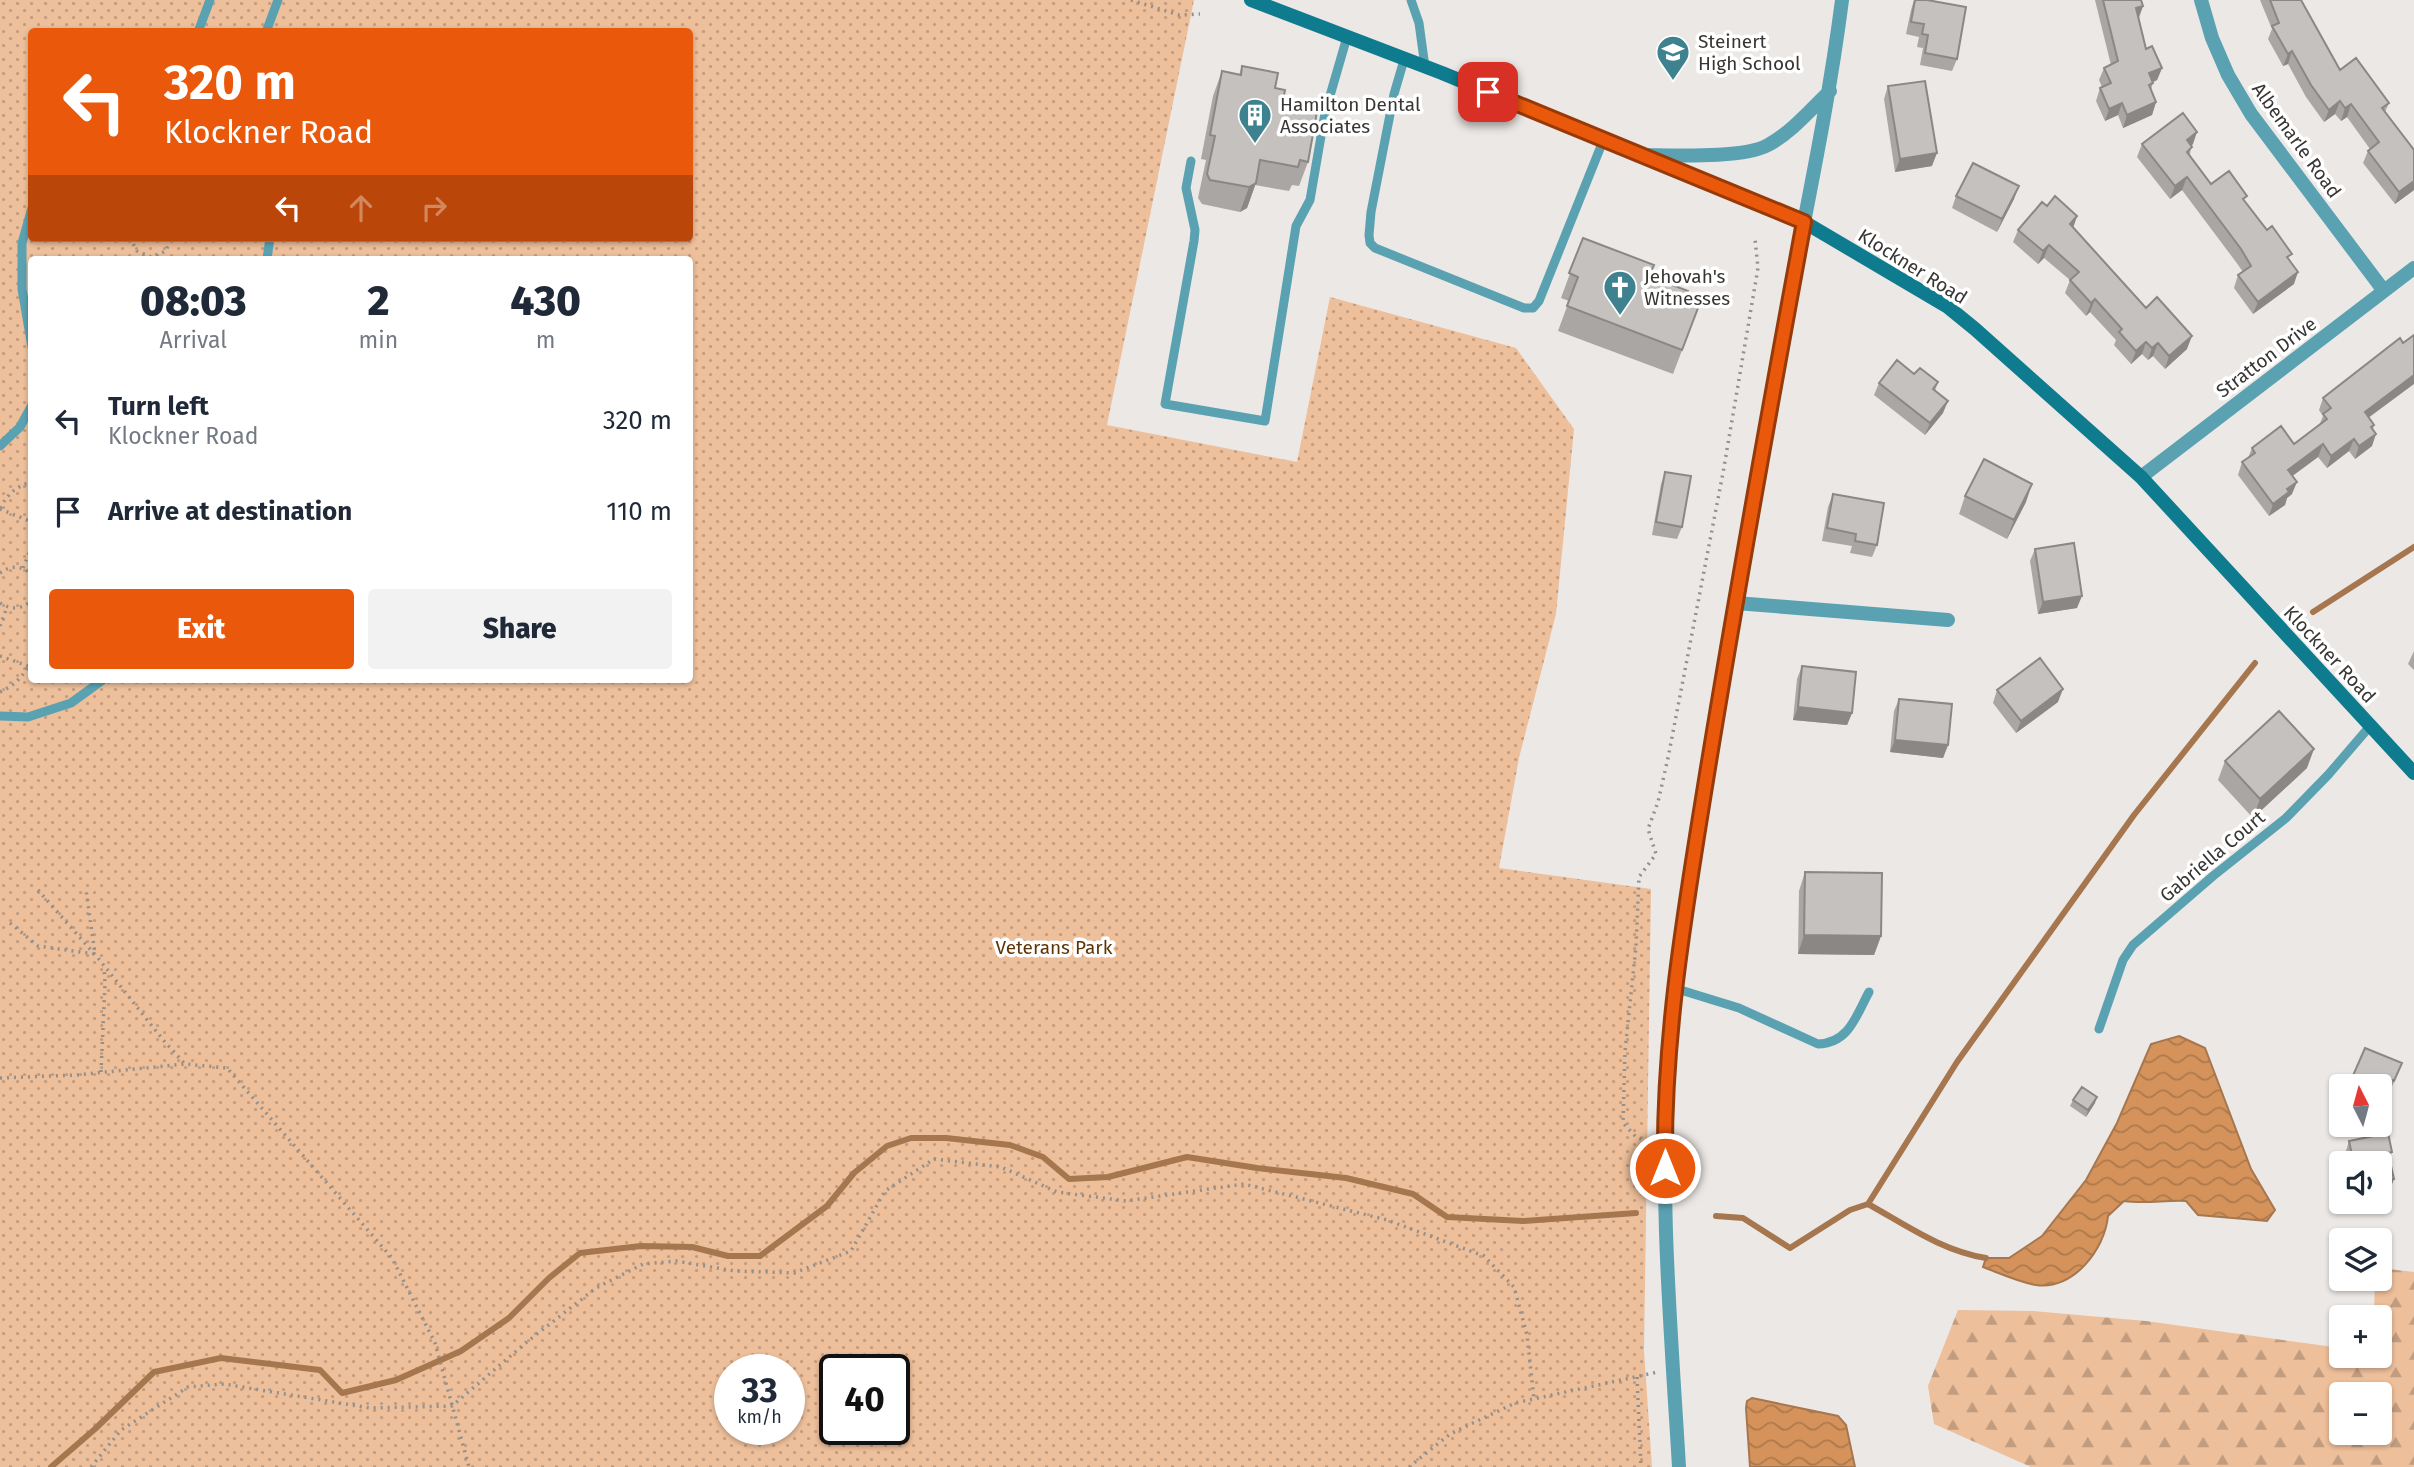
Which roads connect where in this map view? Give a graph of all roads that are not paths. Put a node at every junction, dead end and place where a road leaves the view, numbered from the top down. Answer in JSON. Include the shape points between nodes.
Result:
{"nodes":[{"id":1,"x":210,"y":0,"type":"edge"},
{"id":2,"x":278,"y":0,"type":"edge"},
{"id":3,"x":1251,"y":0,"type":"edge"},
{"id":4,"x":1411,"y":0,"type":"edge"},
{"id":5,"x":1842,"y":0,"type":"edge"},
{"id":6,"x":2201,"y":0,"type":"edge"},
{"id":7,"x":200,"y":28,"type":"edge"},
{"id":8,"x":268,"y":28,"type":"edge"},
{"id":9,"x":1348,"y":37,"type":"junction"},
{"id":10,"x":1404,"y":60,"type":"junction"},
{"id":11,"x":1425,"y":67,"type":"junction"},
{"id":12,"x":1830,"y":91,"type":"junction"},
{"id":13,"x":1603,"y":141,"type":"junction"},
{"id":14,"x":1637,"y":155,"type":"junction"},
{"id":15,"x":1191,"y":160,"type":"dead end"},
{"id":16,"x":28,"y":222,"type":"edge"},
{"id":17,"x":1804,"y":222,"type":"junction"},
{"id":18,"x":2414,"y":268,"type":"edge"},
{"id":19,"x":2384,"y":291,"type":"junction"},
{"id":20,"x":28,"y":324,"type":"edge"},
{"id":21,"x":28,"y":412,"type":"edge"},
{"id":22,"x":0,"y":446,"type":"edge"},
{"id":23,"x":2141,"y":477,"type":"junction"},
{"id":24,"x":1736,"y":603,"type":"junction"},
{"id":25,"x":1948,"y":620,"type":"dead end"},
{"id":26,"x":98,"y":683,"type":"edge"},
{"id":27,"x":0,"y":716,"type":"edge"},
{"id":28,"x":2371,"y":725,"type":"junction"},
{"id":29,"x":2414,"y":773,"type":"edge"},
{"id":30,"x":1674,"y":988,"type":"junction"},
{"id":31,"x":1869,"y":992,"type":"dead end"},
{"id":32,"x":2099,"y":1029,"type":"dead end"},
{"id":33,"x":1679,"y":1467,"type":"edge"}],
"edges":[{"from":1,"to":7,"type":"lane"},
{"from":2,"to":8,"type":"lane"},
{"from":3,"to":9,"type":"main road","name":"Klockner Road"},
{"from":4,"to":11,"type":"lane"},
{"from":5,"to":12,"type":"street"},
{"from":6,"to":19,"type":"street","name":"Albemarle Road","via":[[2228,75],[2251,114]]},
{"from":9,"to":10,"type":"main road","name":"Klockner Road"},
{"from":9,"to":15,"type":"lane","via":[[1325,113],[1310,200],[1296,226],[1265,421],[1165,404],[1194,241],[1186,188]]},
{"from":10,"to":11,"type":"main road","name":"Klockner Road"},
{"from":10,"to":13,"type":"lane","via":[[1394,94],[1370,243],[1524,309],[1534,308],[1539,301]]},
{"from":11,"to":13,"type":"main road","name":"Klockner Road"},
{"from":12,"to":14,"type":"street","via":[[1766,147],[1720,155]]},
{"from":12,"to":17,"type":"street"},
{"from":13,"to":14,"type":"main road","name":"Klockner Road"},
{"from":14,"to":17,"type":"main road","name":"Klockner Road"},
{"from":16,"to":20,"type":"lane","via":[[22,243]]},
{"from":17,"to":23,"type":"main road","name":"Klockner Road","via":[[1948,307]]},
{"from":17,"to":24,"type":"street"},
{"from":18,"to":19,"type":"street","name":"Stratton Drive"},
{"from":19,"to":23,"type":"street","name":"Stratton Drive"},
{"from":21,"to":22,"type":"lane"},
{"from":23,"to":28,"type":"main road","name":"Klockner Road"},
{"from":24,"to":25,"type":"street"},
{"from":24,"to":30,"type":"street"},
{"from":26,"to":27,"type":"lane","via":[[71,703],[28,717]]},
{"from":28,"to":29,"type":"main road","name":"Klockner Road"},
{"from":28,"to":32,"type":"lane","name":"Gabriella Court","via":[[2286,818],[2133,945],[2123,960]]},
{"from":30,"to":31,"type":"lane","via":[[1739,1008],[1818,1044],[1833,1044],[1848,1031]]},
{"from":30,"to":33,"type":"street","via":[[1664,1142]]}]}
